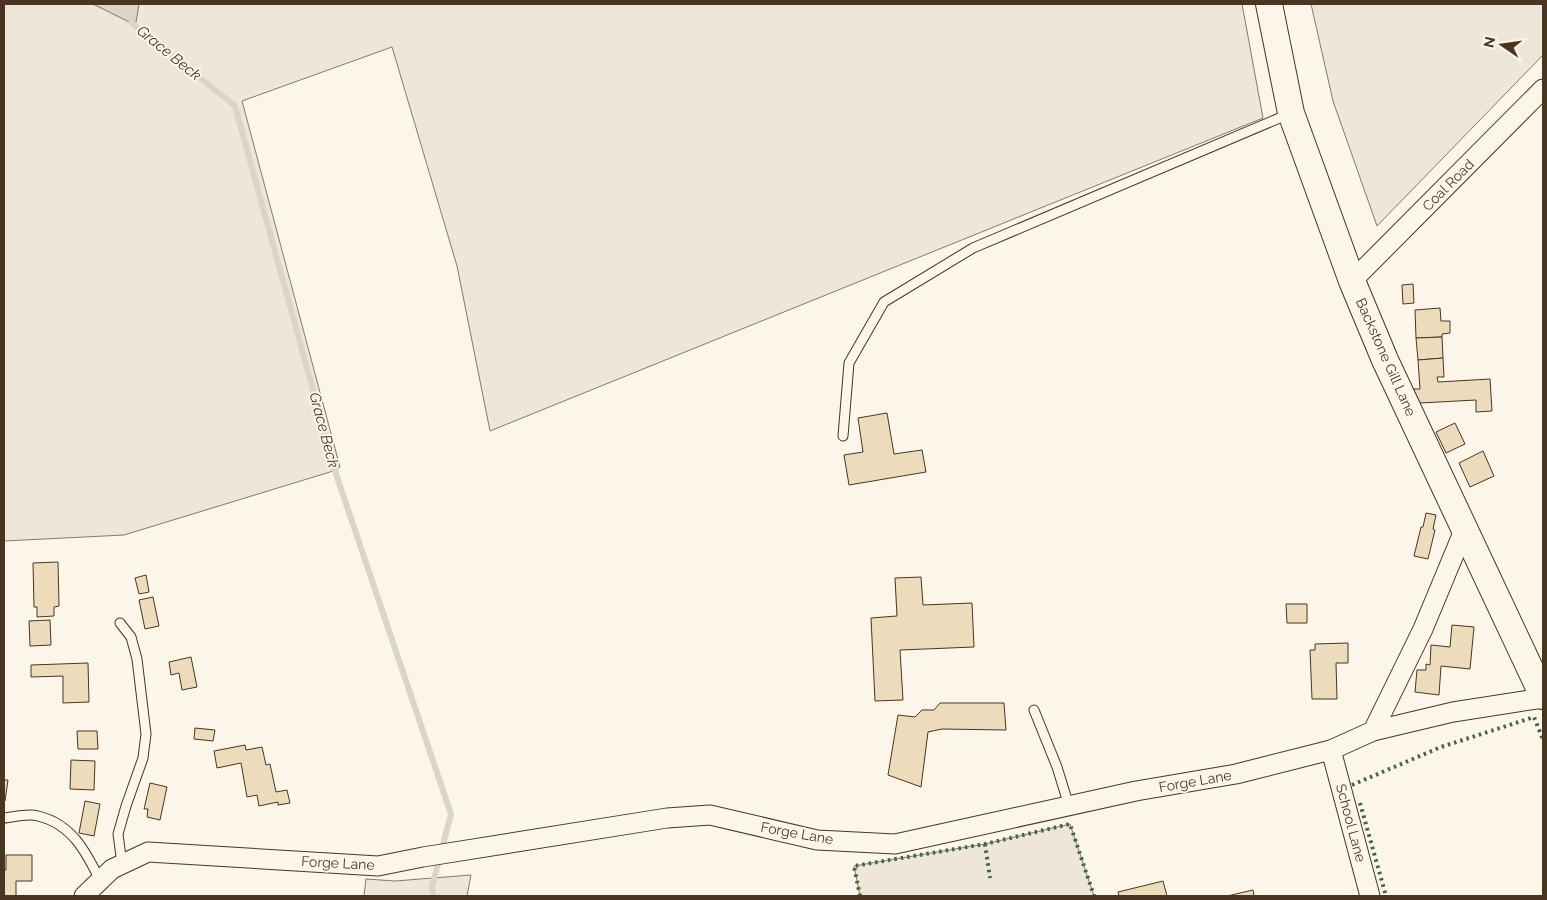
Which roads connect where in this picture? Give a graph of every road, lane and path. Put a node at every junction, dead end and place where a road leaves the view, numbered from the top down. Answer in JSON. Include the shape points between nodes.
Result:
{"nodes":[{"id":1,"x":1269,"y":4,"type":"edge"},
{"id":2,"x":1543,"y":89,"type":"edge"},
{"id":3,"x":1292,"y":112,"type":"junction"},
{"id":4,"x":1352,"y":281,"type":"junction"},
{"id":5,"x":843,"y":436,"type":"dead end"},
{"id":6,"x":1465,"y":528,"type":"junction"},
{"id":7,"x":120,"y":624,"type":"dead end"},
{"id":8,"x":1543,"y":697,"type":"edge"},
{"id":9,"x":1034,"y":710,"type":"dead end"},
{"id":10,"x":1373,"y":731,"type":"junction"},
{"id":11,"x":1331,"y":750,"type":"junction"},
{"id":12,"x":1069,"y":806,"type":"junction"},
{"id":13,"x":4,"y":818,"type":"edge"},
{"id":14,"x":122,"y":864,"type":"junction"},
{"id":15,"x":100,"y":880,"type":"junction"},
{"id":16,"x":84,"y":896,"type":"edge"},
{"id":17,"x":1370,"y":896,"type":"edge"}],
"edges":[{"from":1,"to":3,"type":"street","name":"Backstone Gill Lane"},
{"from":2,"to":4,"type":"street","name":"Coal Road"},
{"from":3,"to":4,"type":"street","name":"Backstone Gill Lane"},
{"from":3,"to":5,"type":"lane","via":[[973,248],[884,302],[849,363]]},
{"from":4,"to":6,"type":"street","name":"Backstone Gill Lane","via":[[1384,360]]},
{"from":6,"to":8,"type":"street","name":"Backstone Gill Lane"},
{"from":6,"to":10,"type":"street","via":[[1423,628]]},
{"from":7,"to":14,"type":"lane","via":[[131,637],[138,659],[146,734],[143,758],[118,834]]},
{"from":8,"to":10,"type":"street","name":"Forge Lane","via":[[1453,712]]},
{"from":9,"to":12,"type":"lane"},
{"from":10,"to":11,"type":"street","name":"Forge Lane"},
{"from":11,"to":12,"type":"street","name":"Forge Lane","via":[[1236,774]]},
{"from":11,"to":17,"type":"street","name":"School Lane"},
{"from":12,"to":14,"type":"street","name":"Forge Lane","via":[[895,844],[816,840],[710,815],[667,818],[378,866],[148,852]]},
{"from":13,"to":15,"type":"lane","via":[[37,815],[58,823],[84,847]]},
{"from":14,"to":15,"type":"street","name":"Forge Lane","via":[[112,868]]},
{"from":15,"to":16,"type":"street","name":"Forge Lane"}]}
